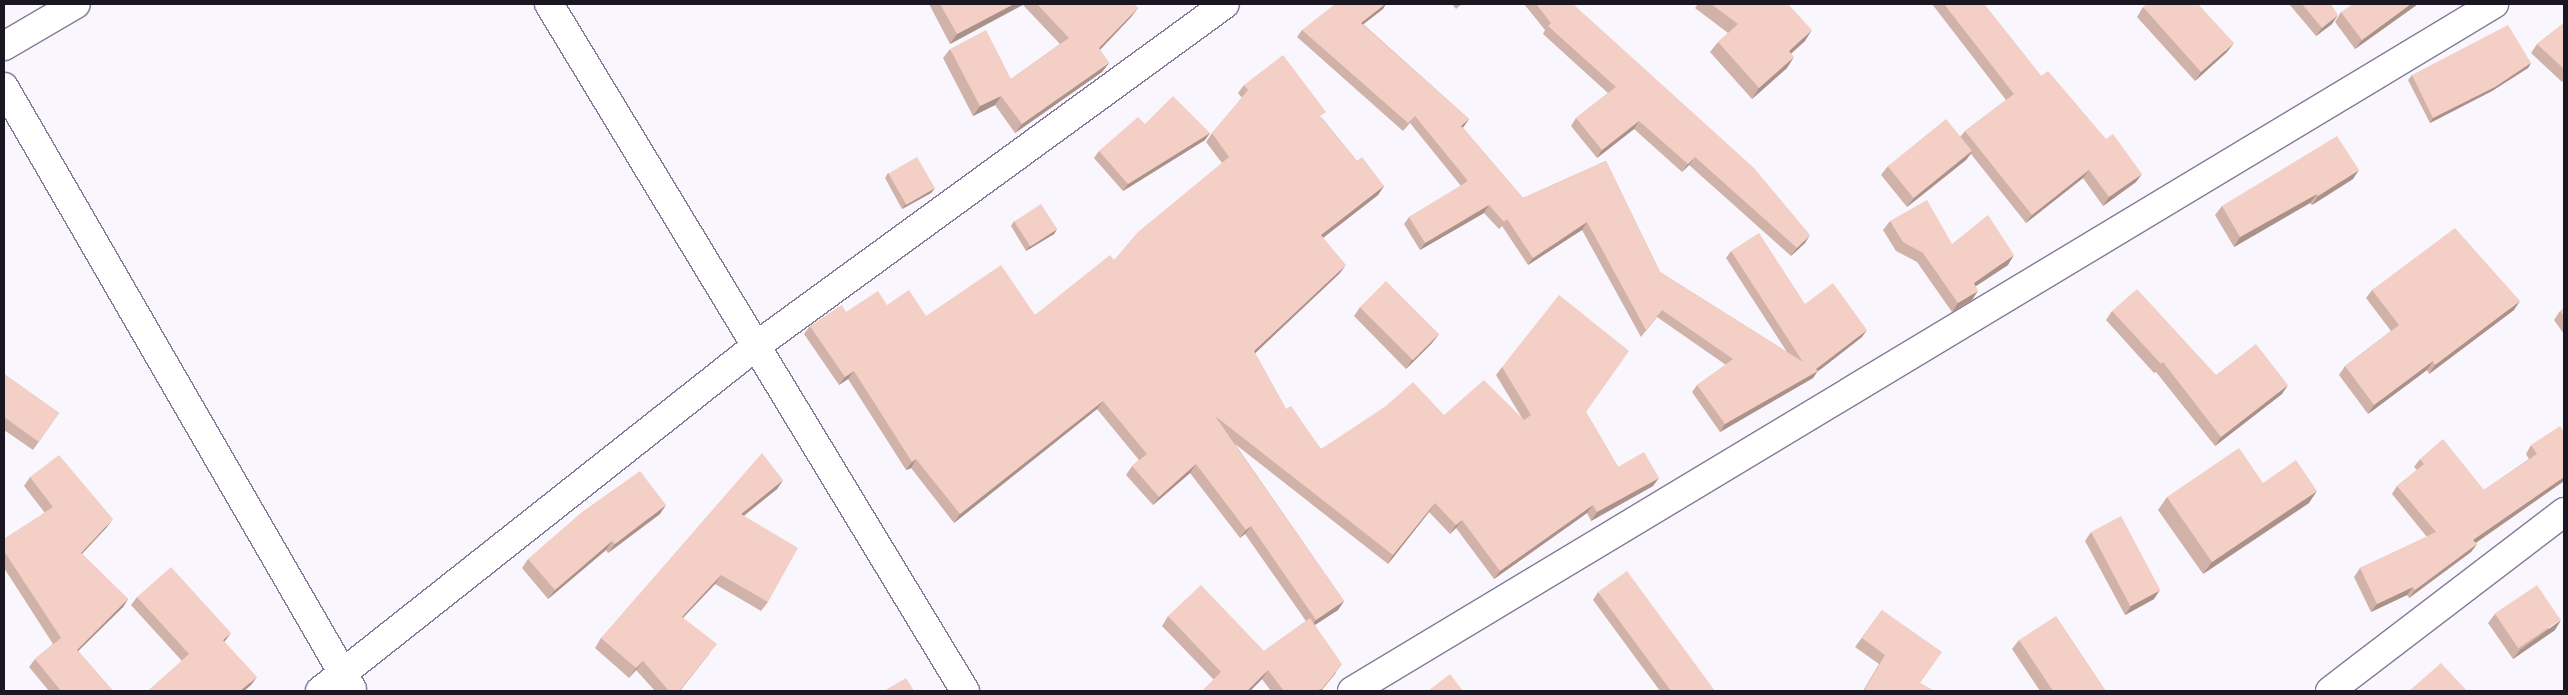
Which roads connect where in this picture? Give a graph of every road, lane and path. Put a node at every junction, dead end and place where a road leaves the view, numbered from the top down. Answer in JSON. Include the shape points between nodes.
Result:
{"nodes":[{"id":1,"x":76,"y":4,"type":"edge"},
{"id":2,"x":549,"y":4,"type":"edge"},
{"id":3,"x":1226,"y":4,"type":"edge"},
{"id":4,"x":2494,"y":4,"type":"edge"},
{"id":5,"x":4,"y":46,"type":"edge"},
{"id":6,"x":4,"y":87,"type":"edge"},
{"id":7,"x":756,"y":346,"type":"junction"},
{"id":8,"x":2564,"y":512,"type":"edge"},
{"id":9,"x":348,"y":683,"type":"edge"},
{"id":10,"x":320,"y":691,"type":"edge"},
{"id":11,"x":965,"y":691,"type":"edge"},
{"id":12,"x":1352,"y":691,"type":"edge"},
{"id":13,"x":2330,"y":691,"type":"edge"}],
"edges":[{"from":1,"to":5,"type":"street"},
{"from":2,"to":7,"type":"street"},
{"from":3,"to":7,"type":"street"},
{"from":4,"to":12,"type":"street"},
{"from":6,"to":9,"type":"street"},
{"from":7,"to":9,"type":"street"},
{"from":7,"to":11,"type":"street"},
{"from":8,"to":13,"type":"street"},
{"from":9,"to":10,"type":"street"}]}
